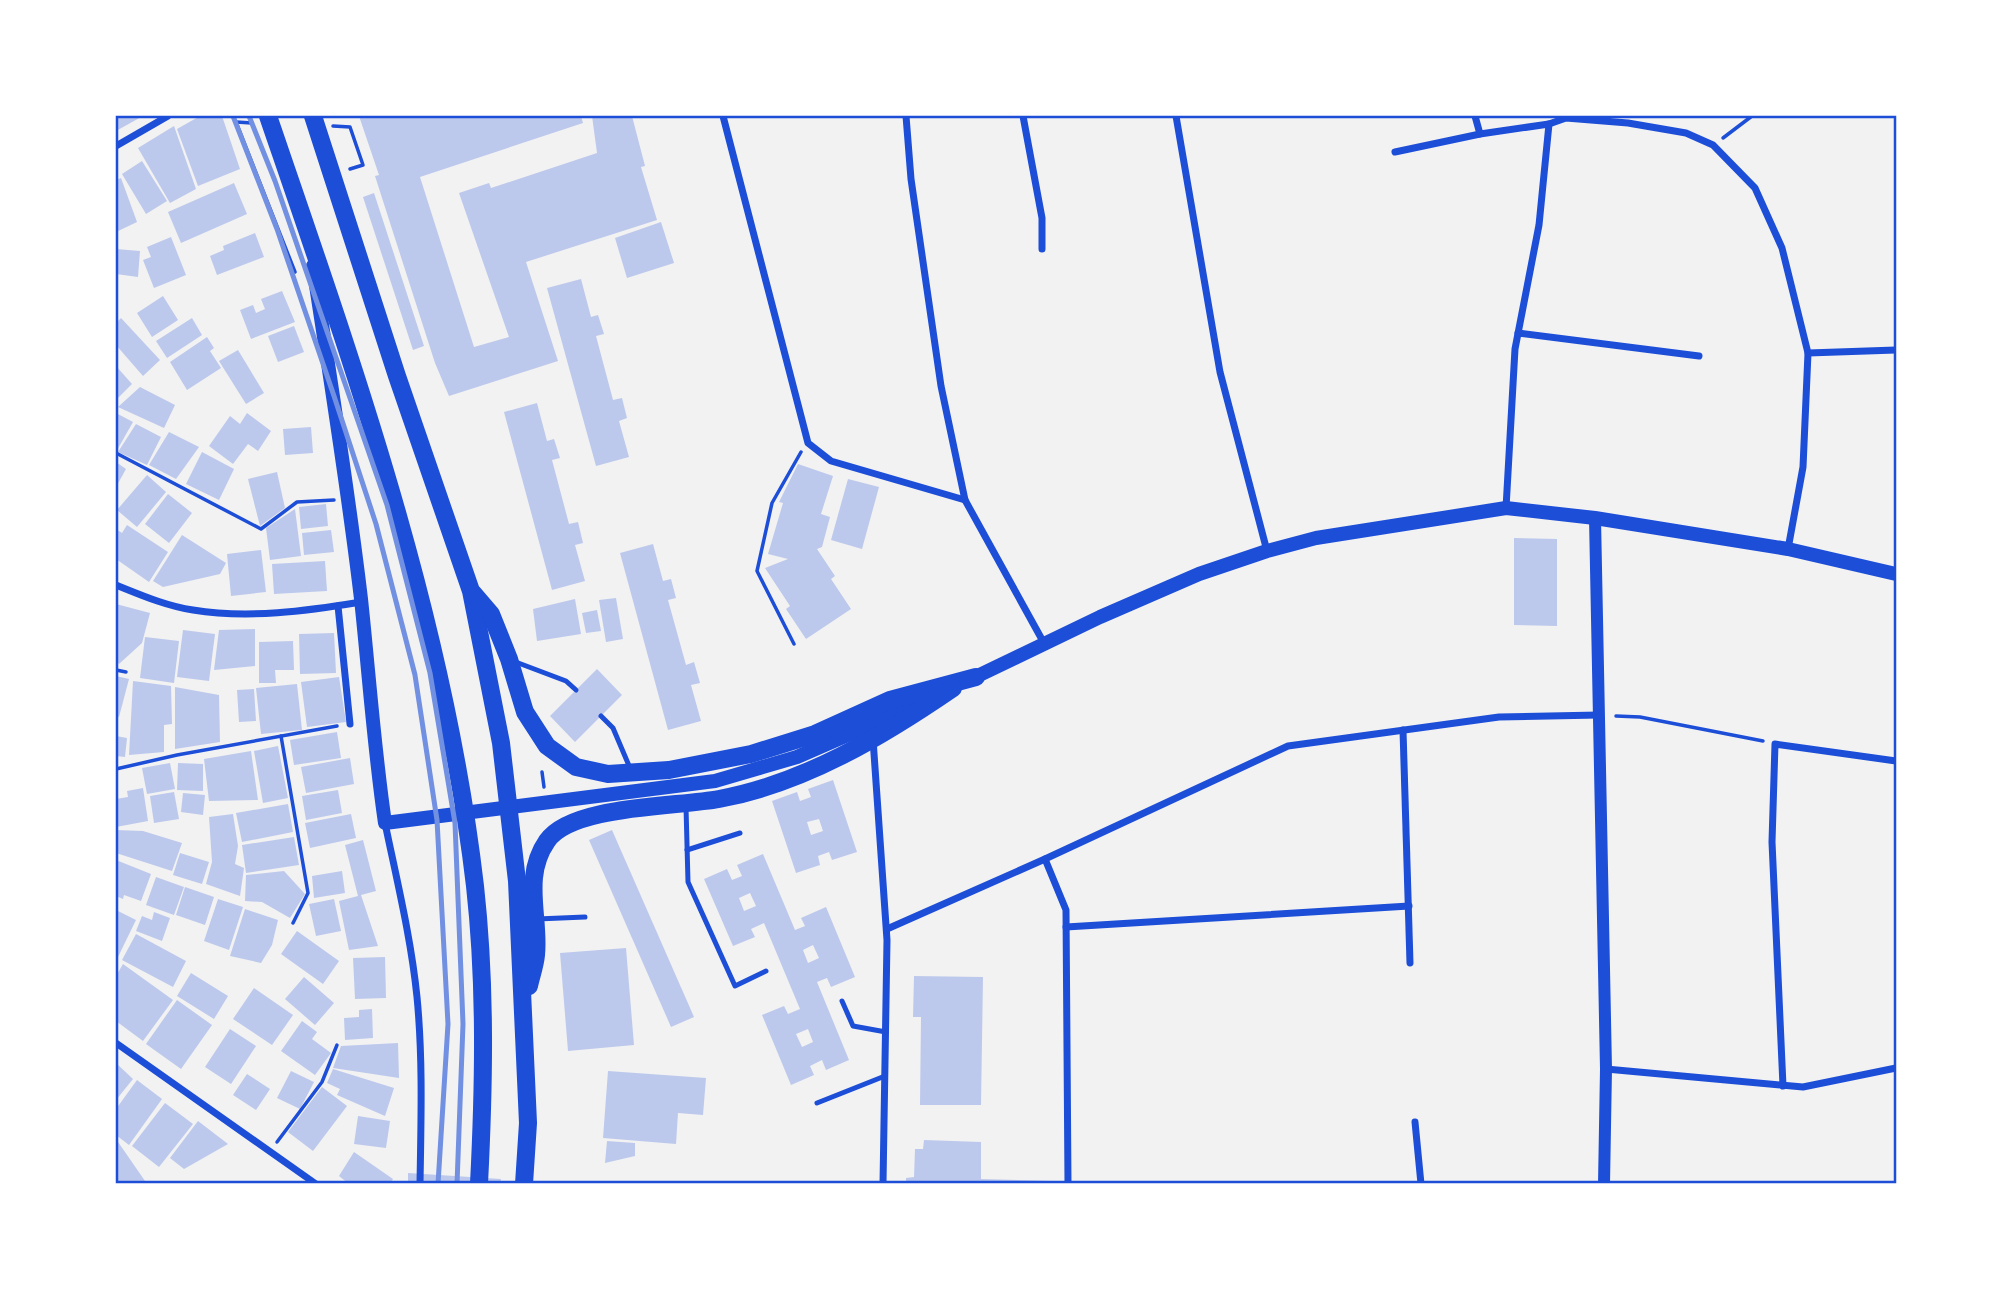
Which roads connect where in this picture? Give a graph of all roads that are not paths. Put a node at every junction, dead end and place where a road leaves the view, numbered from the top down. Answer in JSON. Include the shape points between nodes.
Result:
{"nodes":[{"id":1,"x":168,"y":116,"type":"edge"},
{"id":2,"x":268,"y":116,"type":"edge"},
{"id":3,"x":313,"y":116,"type":"edge"},
{"id":4,"x":723,"y":116,"type":"edge"},
{"id":5,"x":906,"y":116,"type":"edge"},
{"id":6,"x":1023,"y":116,"type":"edge"},
{"id":7,"x":1176,"y":116,"type":"edge"},
{"id":8,"x":1475,"y":116,"type":"edge"},
{"id":9,"x":1566,"y":117,"type":"edge"},
{"id":10,"x":1549,"y":124,"type":"junction"},
{"id":11,"x":1480,"y":134,"type":"junction"},
{"id":12,"x":116,"y":146,"type":"edge"},
{"id":13,"x":1395,"y":152,"type":"dead end"},
{"id":14,"x":309,"y":240,"type":"junction"},
{"id":15,"x":1042,"y":249,"type":"dead end"},
{"id":16,"x":1518,"y":333,"type":"junction"},
{"id":17,"x":1896,"y":350,"type":"edge"},
{"id":18,"x":1808,"y":353,"type":"junction"},
{"id":19,"x":1699,"y":356,"type":"dead end"},
{"id":20,"x":965,"y":500,"type":"junction"},
{"id":21,"x":1506,"y":508,"type":"junction"},
{"id":22,"x":1595,"y":518,"type":"junction"},
{"id":23,"x":1788,"y":549,"type":"junction"},
{"id":24,"x":1267,"y":551,"type":"junction"},
{"id":25,"x":1896,"y":574,"type":"edge"},
{"id":26,"x":116,"y":585,"type":"edge"},
{"id":27,"x":471,"y":591,"type":"junction"},
{"id":28,"x":361,"y":602,"type":"junction"},
{"id":29,"x":338,"y":606,"type":"junction"},
{"id":30,"x":1045,"y":645,"type":"junction"},
{"id":31,"x":509,"y":659,"type":"junction"},
{"id":32,"x":976,"y":677,"type":"junction"},
{"id":33,"x":956,"y":687,"type":"junction"},
{"id":34,"x":576,"y":690,"type":"dead end"},
{"id":35,"x":1599,"y":715,"type":"junction"},
{"id":36,"x":601,"y":716,"type":"dead end"},
{"id":37,"x":350,"y":724,"type":"road end"},
{"id":38,"x":1403,"y":730,"type":"junction"},
{"id":39,"x":873,"y":738,"type":"junction"},
{"id":40,"x":1896,"y":761,"type":"edge"},
{"id":41,"x":631,"y":771,"type":"junction"},
{"id":42,"x":686,"y":803,"type":"junction"},
{"id":43,"x":385,"y":823,"type":"junction"},
{"id":44,"x":740,"y":833,"type":"dead end"},
{"id":45,"x":687,"y":850,"type":"junction"},
{"id":46,"x":1045,"y":859,"type":"junction"},
{"id":47,"x":1409,"y":906,"type":"junction"},
{"id":48,"x":584,"y":917,"type":"dead end"},
{"id":49,"x":534,"y":920,"type":"junction"},
{"id":50,"x":1066,"y":927,"type":"junction"},
{"id":51,"x":887,"y":929,"type":"junction"},
{"id":52,"x":1410,"y":963,"type":"dead end"},
{"id":53,"x":766,"y":971,"type":"dead end"},
{"id":54,"x":842,"y":1001,"type":"dead end"},
{"id":55,"x":524,"y":1007,"type":"junction"},
{"id":56,"x":886,"y":1032,"type":"junction"},
{"id":57,"x":116,"y":1043,"type":"edge"},
{"id":58,"x":1896,"y":1068,"type":"edge"},
{"id":59,"x":1606,"y":1069,"type":"junction"},
{"id":60,"x":885,"y":1076,"type":"junction"},
{"id":61,"x":1783,"y":1086,"type":"junction"},
{"id":62,"x":817,"y":1103,"type":"dead end"},
{"id":63,"x":1415,"y":1122,"type":"dead end"},
{"id":64,"x":316,"y":1184,"type":"edge"},
{"id":65,"x":419,"y":1184,"type":"edge"},
{"id":66,"x":479,"y":1184,"type":"edge"},
{"id":67,"x":524,"y":1184,"type":"edge"},
{"id":68,"x":883,"y":1184,"type":"edge"},
{"id":69,"x":1068,"y":1184,"type":"edge"},
{"id":70,"x":1421,"y":1184,"type":"edge"},
{"id":71,"x":1604,"y":1184,"type":"edge"}],
"edges":[{"from":1,"to":12,"type":"street"},
{"from":2,"to":14,"type":"main road"},
{"from":3,"to":27,"type":"main road"},
{"from":4,"to":20,"type":"street","via":[[808,443],[831,461]]},
{"from":5,"to":20,"type":"street","via":[[941,386]]},
{"from":6,"to":15,"type":"street","via":[[1042,218]]},
{"from":7,"to":24,"type":"street","via":[[1220,372]]},
{"from":8,"to":11,"type":"street"},
{"from":9,"to":10,"type":"street"},
{"from":9,"to":18,"type":"street","via":[[1686,133],[1713,145],[1755,188],[1782,248]]},
{"from":10,"to":11,"type":"street"},
{"from":10,"to":16,"type":"street","via":[[1539,225]]},
{"from":11,"to":13,"type":"street"},
{"from":14,"to":28,"type":"main road"},
{"from":14,"to":66,"type":"main road","via":[[386,470],[455,752],[475,888],[482,1009]]},
{"from":16,"to":19,"type":"street"},
{"from":16,"to":21,"type":"street"},
{"from":17,"to":18,"type":"street"},
{"from":18,"to":23,"type":"street","via":[[1802,467]]},
{"from":20,"to":30,"type":"street"},
{"from":21,"to":22,"type":"main road"},
{"from":21,"to":24,"type":"main road","via":[[1316,538]]},
{"from":22,"to":23,"type":"main road"},
{"from":22,"to":35,"type":"street"},
{"from":23,"to":25,"type":"main road"},
{"from":24,"to":30,"type":"main road","via":[[1199,574]]},
{"from":26,"to":29,"type":"street","via":[[193,610],[278,612]]},
{"from":27,"to":31,"type":"main road","via":[[491,614]]},
{"from":27,"to":55,"type":"main road","via":[[502,757],[517,881]]},
{"from":28,"to":29,"type":"street"},
{"from":28,"to":43,"type":"main road"},
{"from":29,"to":37,"type":"street"},
{"from":30,"to":32,"type":"main road"},
{"from":31,"to":34,"type":"lane","via":[[566,681]]},
{"from":31,"to":41,"type":"main road","via":[[525,712],[547,746],[576,767],[608,774]]},
{"from":32,"to":33,"type":"main road"},
{"from":32,"to":41,"type":"main road","via":[[890,700],[815,734],[751,754],[669,770]]},
{"from":33,"to":39,"type":"main road"},
{"from":33,"to":43,"type":"main road","via":[[797,757],[745,773]]},
{"from":35,"to":38,"type":"street","via":[[1499,717]]},
{"from":35,"to":59,"type":"street"},
{"from":36,"to":41,"type":"lane","via":[[613,728]]},
{"from":38,"to":46,"type":"street","via":[[1288,746]]},
{"from":38,"to":47,"type":"street"},
{"from":39,"to":42,"type":"main road","via":[[791,778],[720,799]]},
{"from":39,"to":51,"type":"street"},
{"from":40,"to":61,"type":"street","via":[[1775,744],[1772,842]]},
{"from":42,"to":45,"type":"lane"},
{"from":42,"to":49,"type":"main road","via":[[598,814],[570,821],[555,831],[546,842],[535,875]]},
{"from":43,"to":65,"type":"street","via":[[416,995],[421,1066]]},
{"from":44,"to":45,"type":"lane"},
{"from":45,"to":53,"type":"lane","via":[[688,882],[735,986]]},
{"from":46,"to":50,"type":"street","via":[[1066,910]]},
{"from":46,"to":51,"type":"street"},
{"from":47,"to":50,"type":"street"},
{"from":47,"to":52,"type":"street"},
{"from":48,"to":49,"type":"lane"},
{"from":49,"to":55,"type":"main road","via":[[536,955]]},
{"from":50,"to":69,"type":"street"},
{"from":51,"to":56,"type":"street"},
{"from":54,"to":56,"type":"lane","via":[[853,1026]]},
{"from":55,"to":67,"type":"main road","via":[[528,1123]]},
{"from":56,"to":60,"type":"street"},
{"from":57,"to":64,"type":"street"},
{"from":58,"to":61,"type":"street","via":[[1803,1087]]},
{"from":59,"to":61,"type":"street"},
{"from":59,"to":71,"type":"street"},
{"from":60,"to":62,"type":"lane"},
{"from":60,"to":68,"type":"street"},
{"from":63,"to":70,"type":"street"}]}
